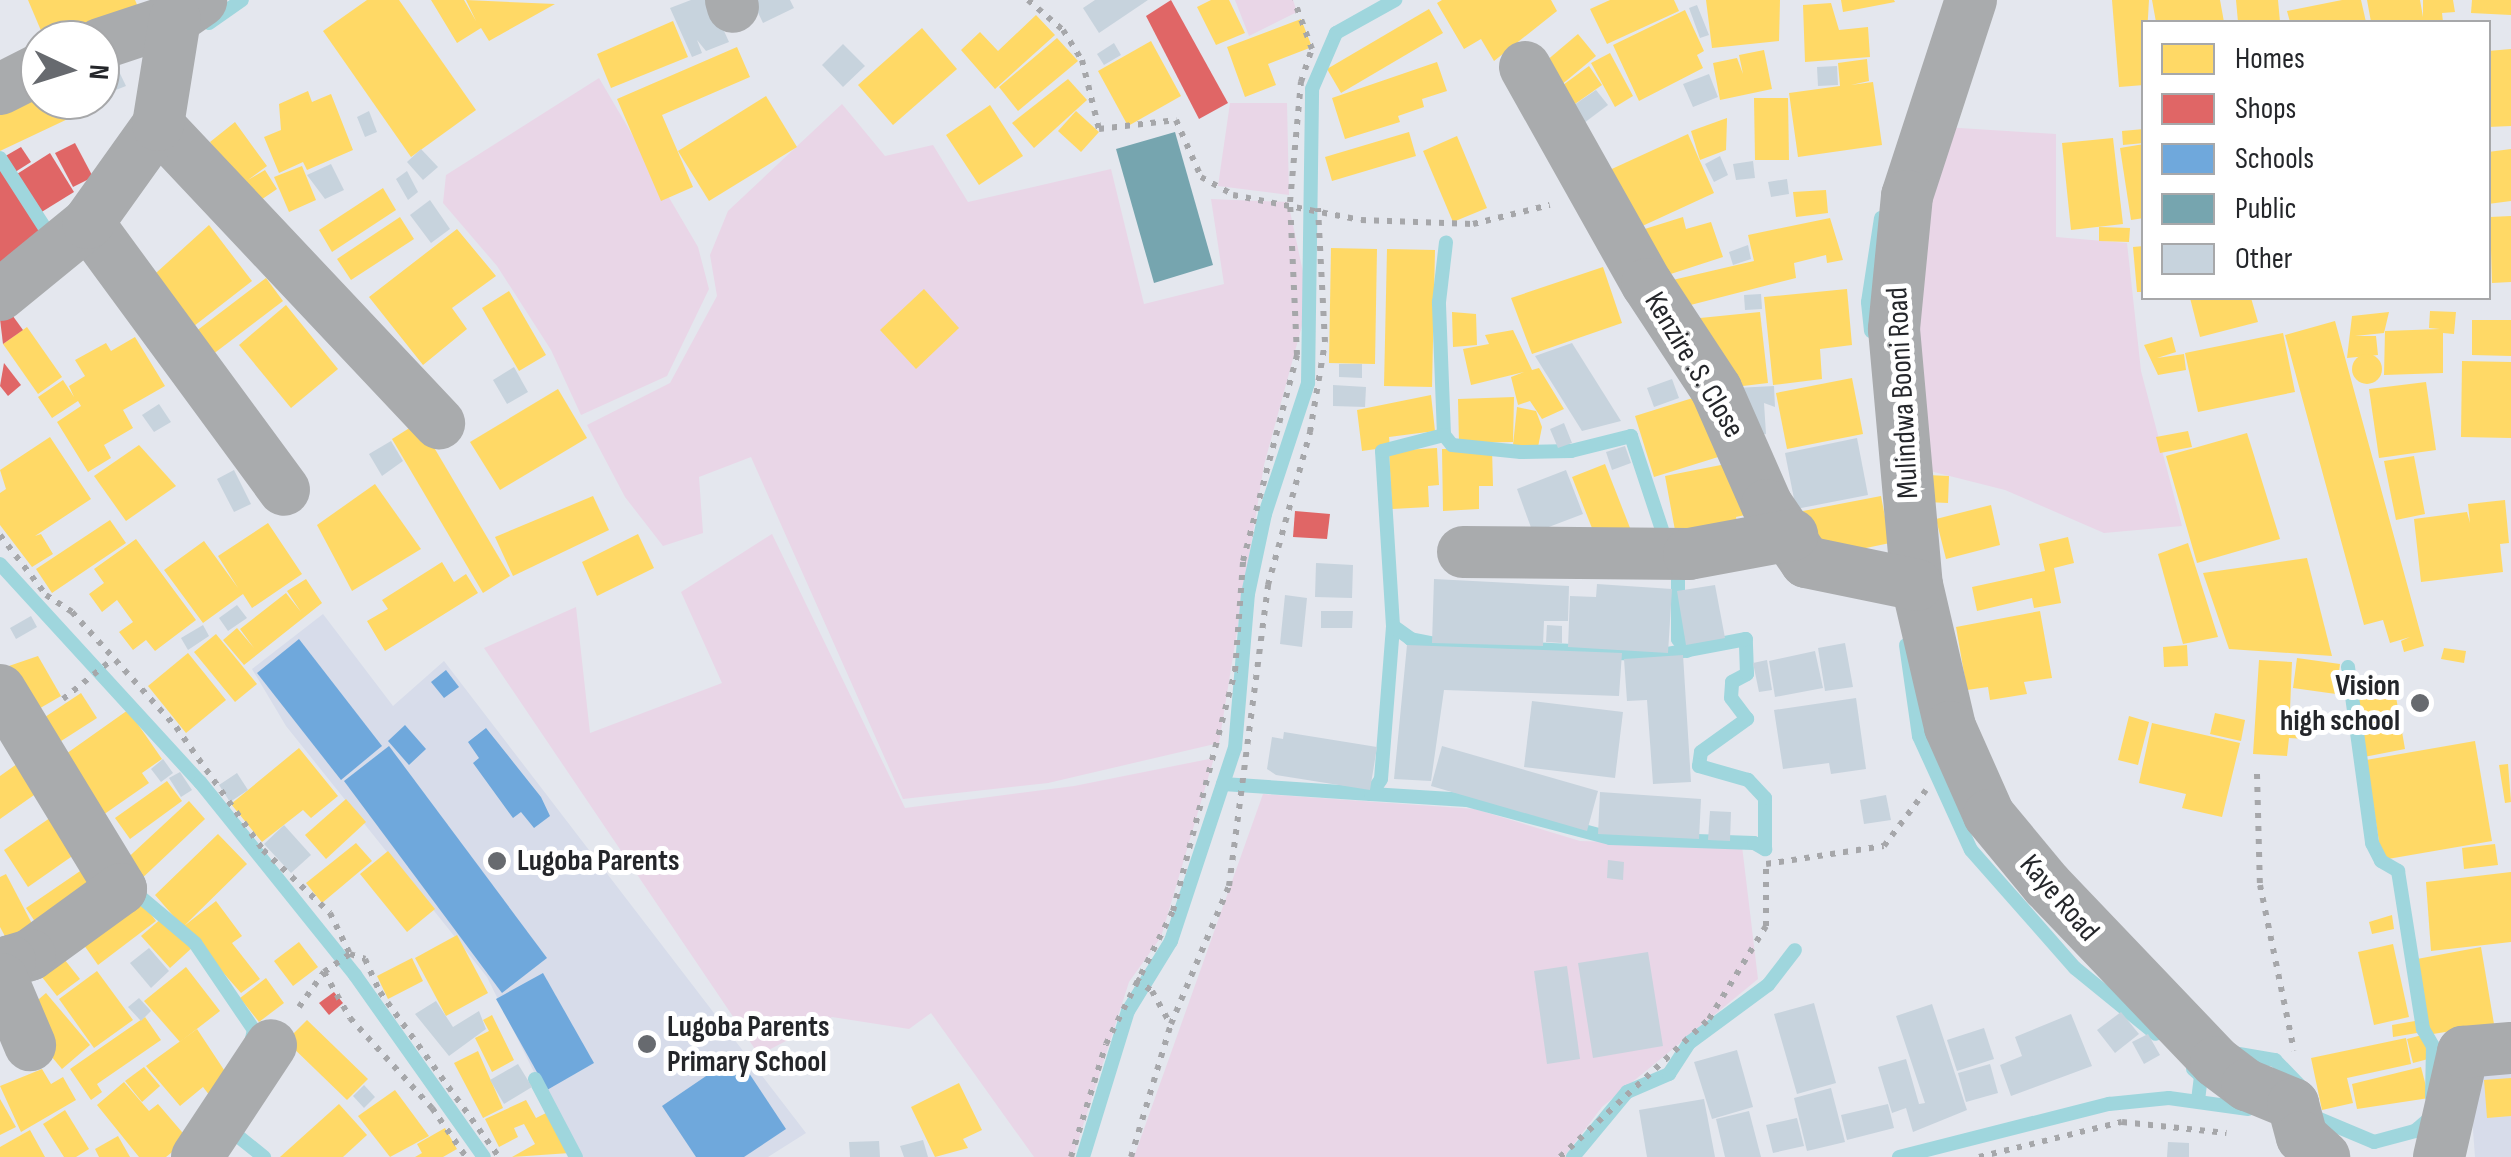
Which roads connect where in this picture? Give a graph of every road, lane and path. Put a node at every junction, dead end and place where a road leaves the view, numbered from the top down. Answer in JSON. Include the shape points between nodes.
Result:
{"nodes":[{"id":1,"x":1028,"y":0,"type":"edge"},
{"id":2,"x":1294,"y":0,"type":"edge"},
{"id":3,"x":1971,"y":0,"type":"edge"},
{"id":4,"x":180,"y":6,"type":"edge"},
{"id":5,"x":120,"y":34,"type":"edge"},
{"id":6,"x":1525,"y":67,"type":"dead end"},
{"id":7,"x":158,"y":125,"type":"junction"},
{"id":8,"x":1588,"y":178,"type":"junction"},
{"id":9,"x":1290,"y":202,"type":"junction"},
{"id":10,"x":1318,"y":208,"type":"junction"},
{"id":11,"x":88,"y":223,"type":"junction"},
{"id":12,"x":0,"y":296,"type":"edge"},
{"id":13,"x":439,"y":423,"type":"dead end"},
{"id":14,"x":284,"y":490,"type":"dead end"},
{"id":15,"x":0,"y":535,"type":"edge"},
{"id":16,"x":1792,"y":535,"type":"junction"},
{"id":17,"x":1464,"y":552,"type":"dead end"},
{"id":18,"x":1916,"y":570,"type":"junction"},
{"id":19,"x":113,"y":658,"type":"junction"},
{"id":20,"x":86,"y":680,"type":"dead end"},
{"id":21,"x":0,"y":690,"type":"edge"},
{"id":22,"x":1950,"y":728,"type":"junction"},
{"id":23,"x":2257,"y":774,"type":"dead end"},
{"id":24,"x":350,"y":954,"type":"junction"},
{"id":25,"x":324,"y":972,"type":"junction"},
{"id":26,"x":1136,"y":979,"type":"junction"},
{"id":27,"x":1171,"y":1024,"type":"junction"},
{"id":28,"x":30,"y":1045,"type":"dead end"},
{"id":29,"x":271,"y":1045,"type":"joint"},
{"id":30,"x":2511,"y":1048,"type":"edge"},
{"id":31,"x":2293,"y":1104,"type":"junction"},
{"id":32,"x":2240,"y":1134,"type":"dead end"},
{"id":33,"x":197,"y":1157,"type":"edge"},
{"id":34,"x":466,"y":1157,"type":"edge"},
{"id":35,"x":498,"y":1157,"type":"edge"},
{"id":36,"x":1071,"y":1157,"type":"edge"},
{"id":37,"x":1130,"y":1157,"type":"edge"},
{"id":38,"x":1560,"y":1157,"type":"edge"},
{"id":39,"x":1980,"y":1157,"type":"edge"},
{"id":40,"x":2324,"y":1157,"type":"edge"},
{"id":41,"x":2438,"y":1157,"type":"edge"}],
"edges":[{"from":1,"to":9,"type":"path","via":[[1064,30],[1082,60],[1100,129],[1176,120],[1200,176],[1233,195]]},
{"from":2,"to":9,"type":"path","via":[[1312,48],[1301,82]]},
{"from":3,"to":18,"type":"street","name":"Mulindwa Booni Road","via":[[1907,196],[1896,264],[1894,329]]},
{"from":4,"to":5,"type":"street"},
{"from":4,"to":7,"type":"street"},
{"from":6,"to":8,"type":"street","name":"Kenzire .S. Close"},
{"from":7,"to":11,"type":"street"},
{"from":7,"to":13,"type":"street"},
{"from":8,"to":10,"type":"path","via":[[1540,211],[1473,224],[1361,220]]},
{"from":8,"to":16,"type":"street","name":"Kenzire .S. Close","via":[[1716,389],[1767,505]]},
{"from":9,"to":10,"type":"path"},
{"from":9,"to":26,"type":"path","via":[[1297,355],[1243,561],[1234,671],[1205,794],[1173,911]]},
{"from":10,"to":27,"type":"path","via":[[1325,342],[1310,432],[1268,585],[1232,869]]},
{"from":11,"to":12,"type":"street"},
{"from":11,"to":14,"type":"street"},
{"from":15,"to":19,"type":"path","via":[[46,595],[72,612]]},
{"from":16,"to":17,"type":"street","via":[[1690,554]]},
{"from":16,"to":18,"type":"street","name":"Kenzire .S. Close","via":[[1813,568]]},
{"from":18,"to":22,"type":"street","name":"Kaye Road"},
{"from":19,"to":20,"type":"path"},
{"from":19,"to":24,"type":"path","via":[[176,726],[263,850],[330,913]]},
{"from":21,"to":28,"type":"street","via":[[121,889],[30,955],[10,961],[2,979]]},
{"from":22,"to":31,"type":"street","name":"Kaye Road","via":[[1989,815],[2094,938],[2216,1062],[2247,1085]]},
{"from":22,"to":38,"type":"path","via":[[1934,775],[1884,846],[1766,864],[1766,926],[1709,1019]]},
{"from":23,"to":31,"type":"path","via":[[2260,885],[2291,1021],[2298,1083]]},
{"from":24,"to":25,"type":"path"},
{"from":24,"to":35,"type":"path","via":[[365,959],[380,992]]},
{"from":25,"to":29,"type":"path"},
{"from":25,"to":34,"type":"path","via":[[350,1018],[432,1108]]},
{"from":26,"to":27,"type":"path","via":[[1152,991]]},
{"from":26,"to":36,"type":"path","via":[[1106,1044]]},
{"from":27,"to":37,"type":"path"},
{"from":29,"to":33,"type":"street"},
{"from":30,"to":41,"type":"street","via":[[2463,1052]]},
{"from":31,"to":40,"type":"street","via":[[2302,1136]]},
{"from":32,"to":39,"type":"path","via":[[2122,1122]]}]}
